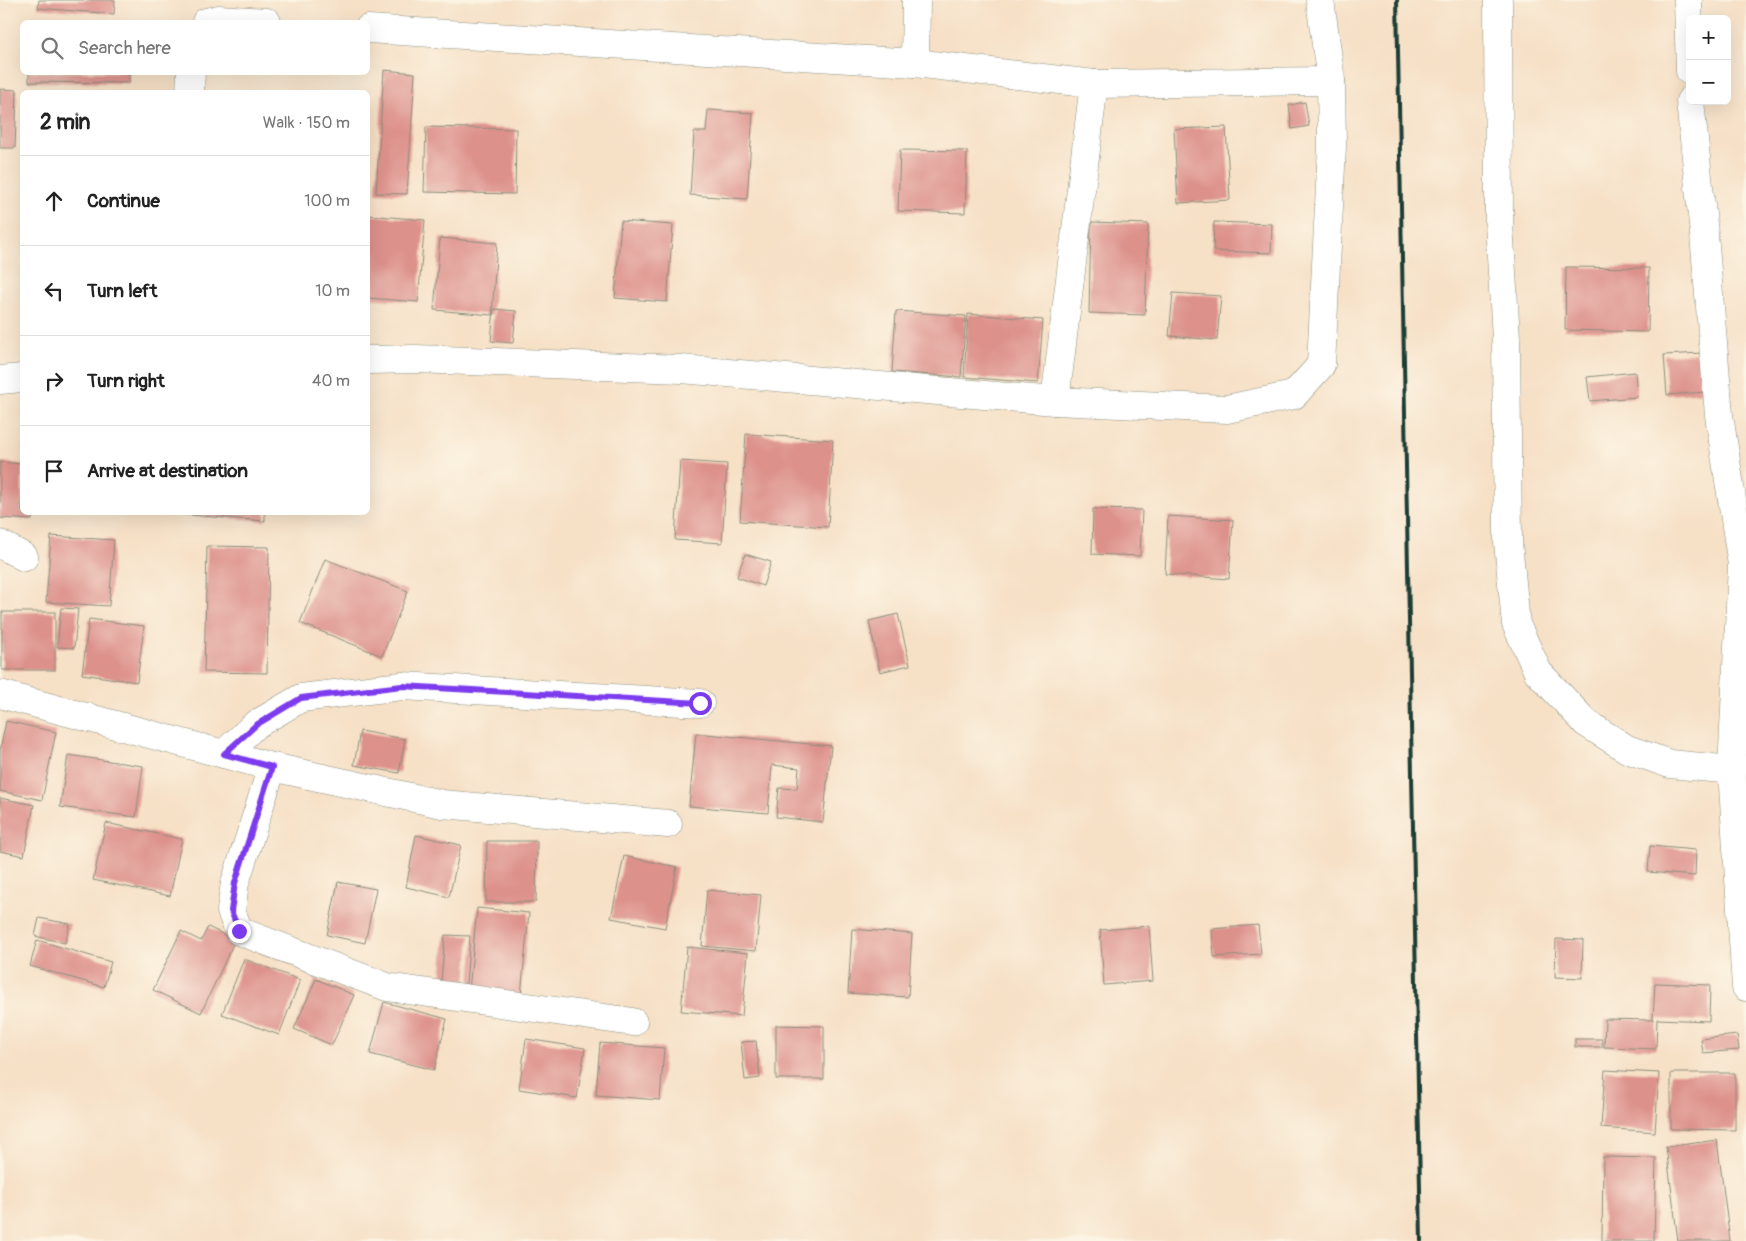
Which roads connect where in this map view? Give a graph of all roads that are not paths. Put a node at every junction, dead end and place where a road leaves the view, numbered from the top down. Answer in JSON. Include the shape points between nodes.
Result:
{"nodes":[{"id":1,"x":916,"y":0,"type":"edge"},
{"id":2,"x":1320,"y":0,"type":"edge"},
{"id":3,"x":1498,"y":0,"type":"edge"},
{"id":4,"x":1688,"y":0,"type":"edge"},
{"id":5,"x":214,"y":20,"type":"edge"},
{"id":6,"x":234,"y":20,"type":"edge"},
{"id":7,"x":370,"y":29,"type":"edge"},
{"id":8,"x":1690,"y":60,"type":"edge"},
{"id":9,"x":915,"y":63,"type":"junction"},
{"id":10,"x":191,"y":75,"type":"edge"},
{"id":11,"x":1331,"y":81,"type":"junction"},
{"id":12,"x":1094,"y":84,"type":"junction"},
{"id":13,"x":190,"y":90,"type":"edge"},
{"id":14,"x":1690,"y":105,"type":"edge"},
{"id":15,"x":370,"y":360,"type":"edge"},
{"id":16,"x":20,"y":378,"type":"edge"},
{"id":17,"x":0,"y":380,"type":"edge"},
{"id":18,"x":1055,"y":401,"type":"junction"},
{"id":19,"x":0,"y":544,"type":"edge"},
{"id":20,"x":24,"y":557,"type":"dead end"},
{"id":21,"x":1744,"y":568,"type":"edge"},
{"id":22,"x":0,"y":694,"type":"edge"},
{"id":23,"x":700,"y":703,"type":"dead end"},
{"id":24,"x":1740,"y":722,"type":"edge"},
{"id":25,"x":224,"y":754,"type":"junction"},
{"id":26,"x":272,"y":767,"type":"junction"},
{"id":27,"x":1732,"y":770,"type":"junction"},
{"id":28,"x":668,"y":824,"type":"dead end"},
{"id":29,"x":1746,"y":986,"type":"edge"},
{"id":30,"x":633,"y":1022,"type":"dead end"}],
"edges":[{"from":1,"to":9,"type":"street"},
{"from":2,"to":11,"type":"street"},
{"from":3,"to":27,"type":"street","via":[[1499,223],[1506,338],[1508,542],[1516,624],[1538,672],[1586,723],[1627,750],[1670,764]]},
{"from":4,"to":8,"type":"street"},
{"from":5,"to":6,"type":"street"},
{"from":7,"to":9,"type":"street"},
{"from":9,"to":12,"type":"street"},
{"from":10,"to":13,"type":"street"},
{"from":11,"to":12,"type":"street"},
{"from":11,"to":18,"type":"street","via":[[1332,146],[1320,365],[1294,395],[1227,409]]},
{"from":12,"to":18,"type":"street"},
{"from":14,"to":21,"type":"street","via":[[1719,415]]},
{"from":15,"to":18,"type":"street","via":[[681,368]]},
{"from":16,"to":17,"type":"street"},
{"from":19,"to":20,"type":"street"},
{"from":21,"to":24,"type":"street"},
{"from":22,"to":25,"type":"street"},
{"from":23,"to":25,"type":"street","via":[[402,686],[301,698],[256,725]]},
{"from":24,"to":27,"type":"street"},
{"from":25,"to":26,"type":"street"},
{"from":26,"to":28,"type":"street","via":[[442,804]]},
{"from":26,"to":30,"type":"street","via":[[235,883],[231,911],[239,931],[387,987]]},
{"from":27,"to":29,"type":"street"}]}
